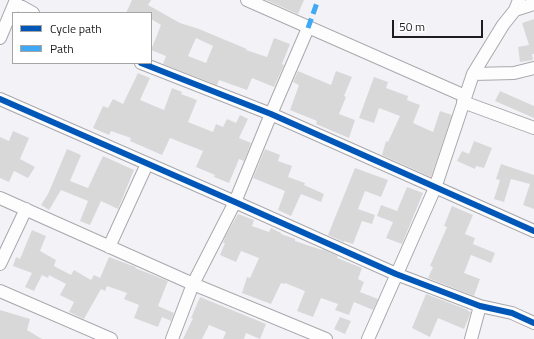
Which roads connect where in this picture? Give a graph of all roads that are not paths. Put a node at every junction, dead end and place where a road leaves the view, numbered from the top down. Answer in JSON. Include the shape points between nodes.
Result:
{"nodes":[{"id":1,"x":247,"y":0,"type":"edge"},
{"id":2,"x":16,"y":2,"type":"edge"},
{"id":3,"x":534,"y":4,"type":"edge"},
{"id":4,"x":517,"y":5,"type":"edge"},
{"id":5,"x":31,"y":12,"type":"edge"},
{"id":6,"x":308,"y":28,"type":"junction"},
{"id":7,"x":0,"y":38,"type":"edge"},
{"id":8,"x":144,"y":64,"type":"edge"},
{"id":9,"x":534,"y":68,"type":"edge"},
{"id":10,"x":473,"y":74,"type":"junction"},
{"id":11,"x":0,"y":99,"type":"edge"},
{"id":12,"x":464,"y":99,"type":"junction"},
{"id":13,"x":270,"y":114,"type":"junction"},
{"id":14,"x":534,"y":128,"type":"edge"},
{"id":15,"x":147,"y":164,"type":"junction"},
{"id":16,"x":435,"y":188,"type":"junction"},
{"id":17,"x":0,"y":198,"type":"edge"},
{"id":18,"x":235,"y":202,"type":"junction"},
{"id":19,"x":26,"y":210,"type":"junction"},
{"id":20,"x":534,"y":231,"type":"edge"},
{"id":21,"x":109,"y":246,"type":"junction"},
{"id":22,"x":0,"y":264,"type":"edge"},
{"id":23,"x":396,"y":274,"type":"junction"},
{"id":24,"x":194,"y":284,"type":"junction"},
{"id":25,"x":0,"y":291,"type":"edge"},
{"id":26,"x":480,"y":306,"type":"junction"},
{"id":27,"x":534,"y":323,"type":"edge"},
{"id":28,"x":111,"y":339,"type":"edge"},
{"id":29,"x":172,"y":339,"type":"edge"},
{"id":30,"x":326,"y":339,"type":"edge"},
{"id":31,"x":368,"y":339,"type":"edge"},
{"id":32,"x":471,"y":339,"type":"edge"}],
"edges":[{"from":1,"to":6,"type":"street"},
{"from":2,"to":5,"type":"street"},
{"from":2,"to":7,"type":"street"},
{"from":3,"to":4,"type":"street"},
{"from":4,"to":10,"type":"street"},
{"from":6,"to":12,"type":"street"},
{"from":6,"to":13,"type":"street"},
{"from":8,"to":13,"type":"street"},
{"from":9,"to":10,"type":"street","via":[[514,72]]},
{"from":10,"to":12,"type":"street"},
{"from":11,"to":15,"type":"street"},
{"from":12,"to":14,"type":"street"},
{"from":12,"to":16,"type":"street"},
{"from":13,"to":16,"type":"street"},
{"from":13,"to":18,"type":"street"},
{"from":15,"to":18,"type":"street"},
{"from":15,"to":21,"type":"street"},
{"from":16,"to":20,"type":"street"},
{"from":16,"to":23,"type":"street"},
{"from":17,"to":19,"type":"street"},
{"from":18,"to":23,"type":"street"},
{"from":18,"to":24,"type":"street"},
{"from":19,"to":21,"type":"street"},
{"from":19,"to":22,"type":"street"},
{"from":21,"to":24,"type":"street"},
{"from":23,"to":26,"type":"street"},
{"from":23,"to":31,"type":"street"},
{"from":24,"to":29,"type":"street"},
{"from":24,"to":30,"type":"street"},
{"from":25,"to":28,"type":"street"},
{"from":26,"to":27,"type":"street","via":[[512,313]]},
{"from":26,"to":32,"type":"street"}]}
